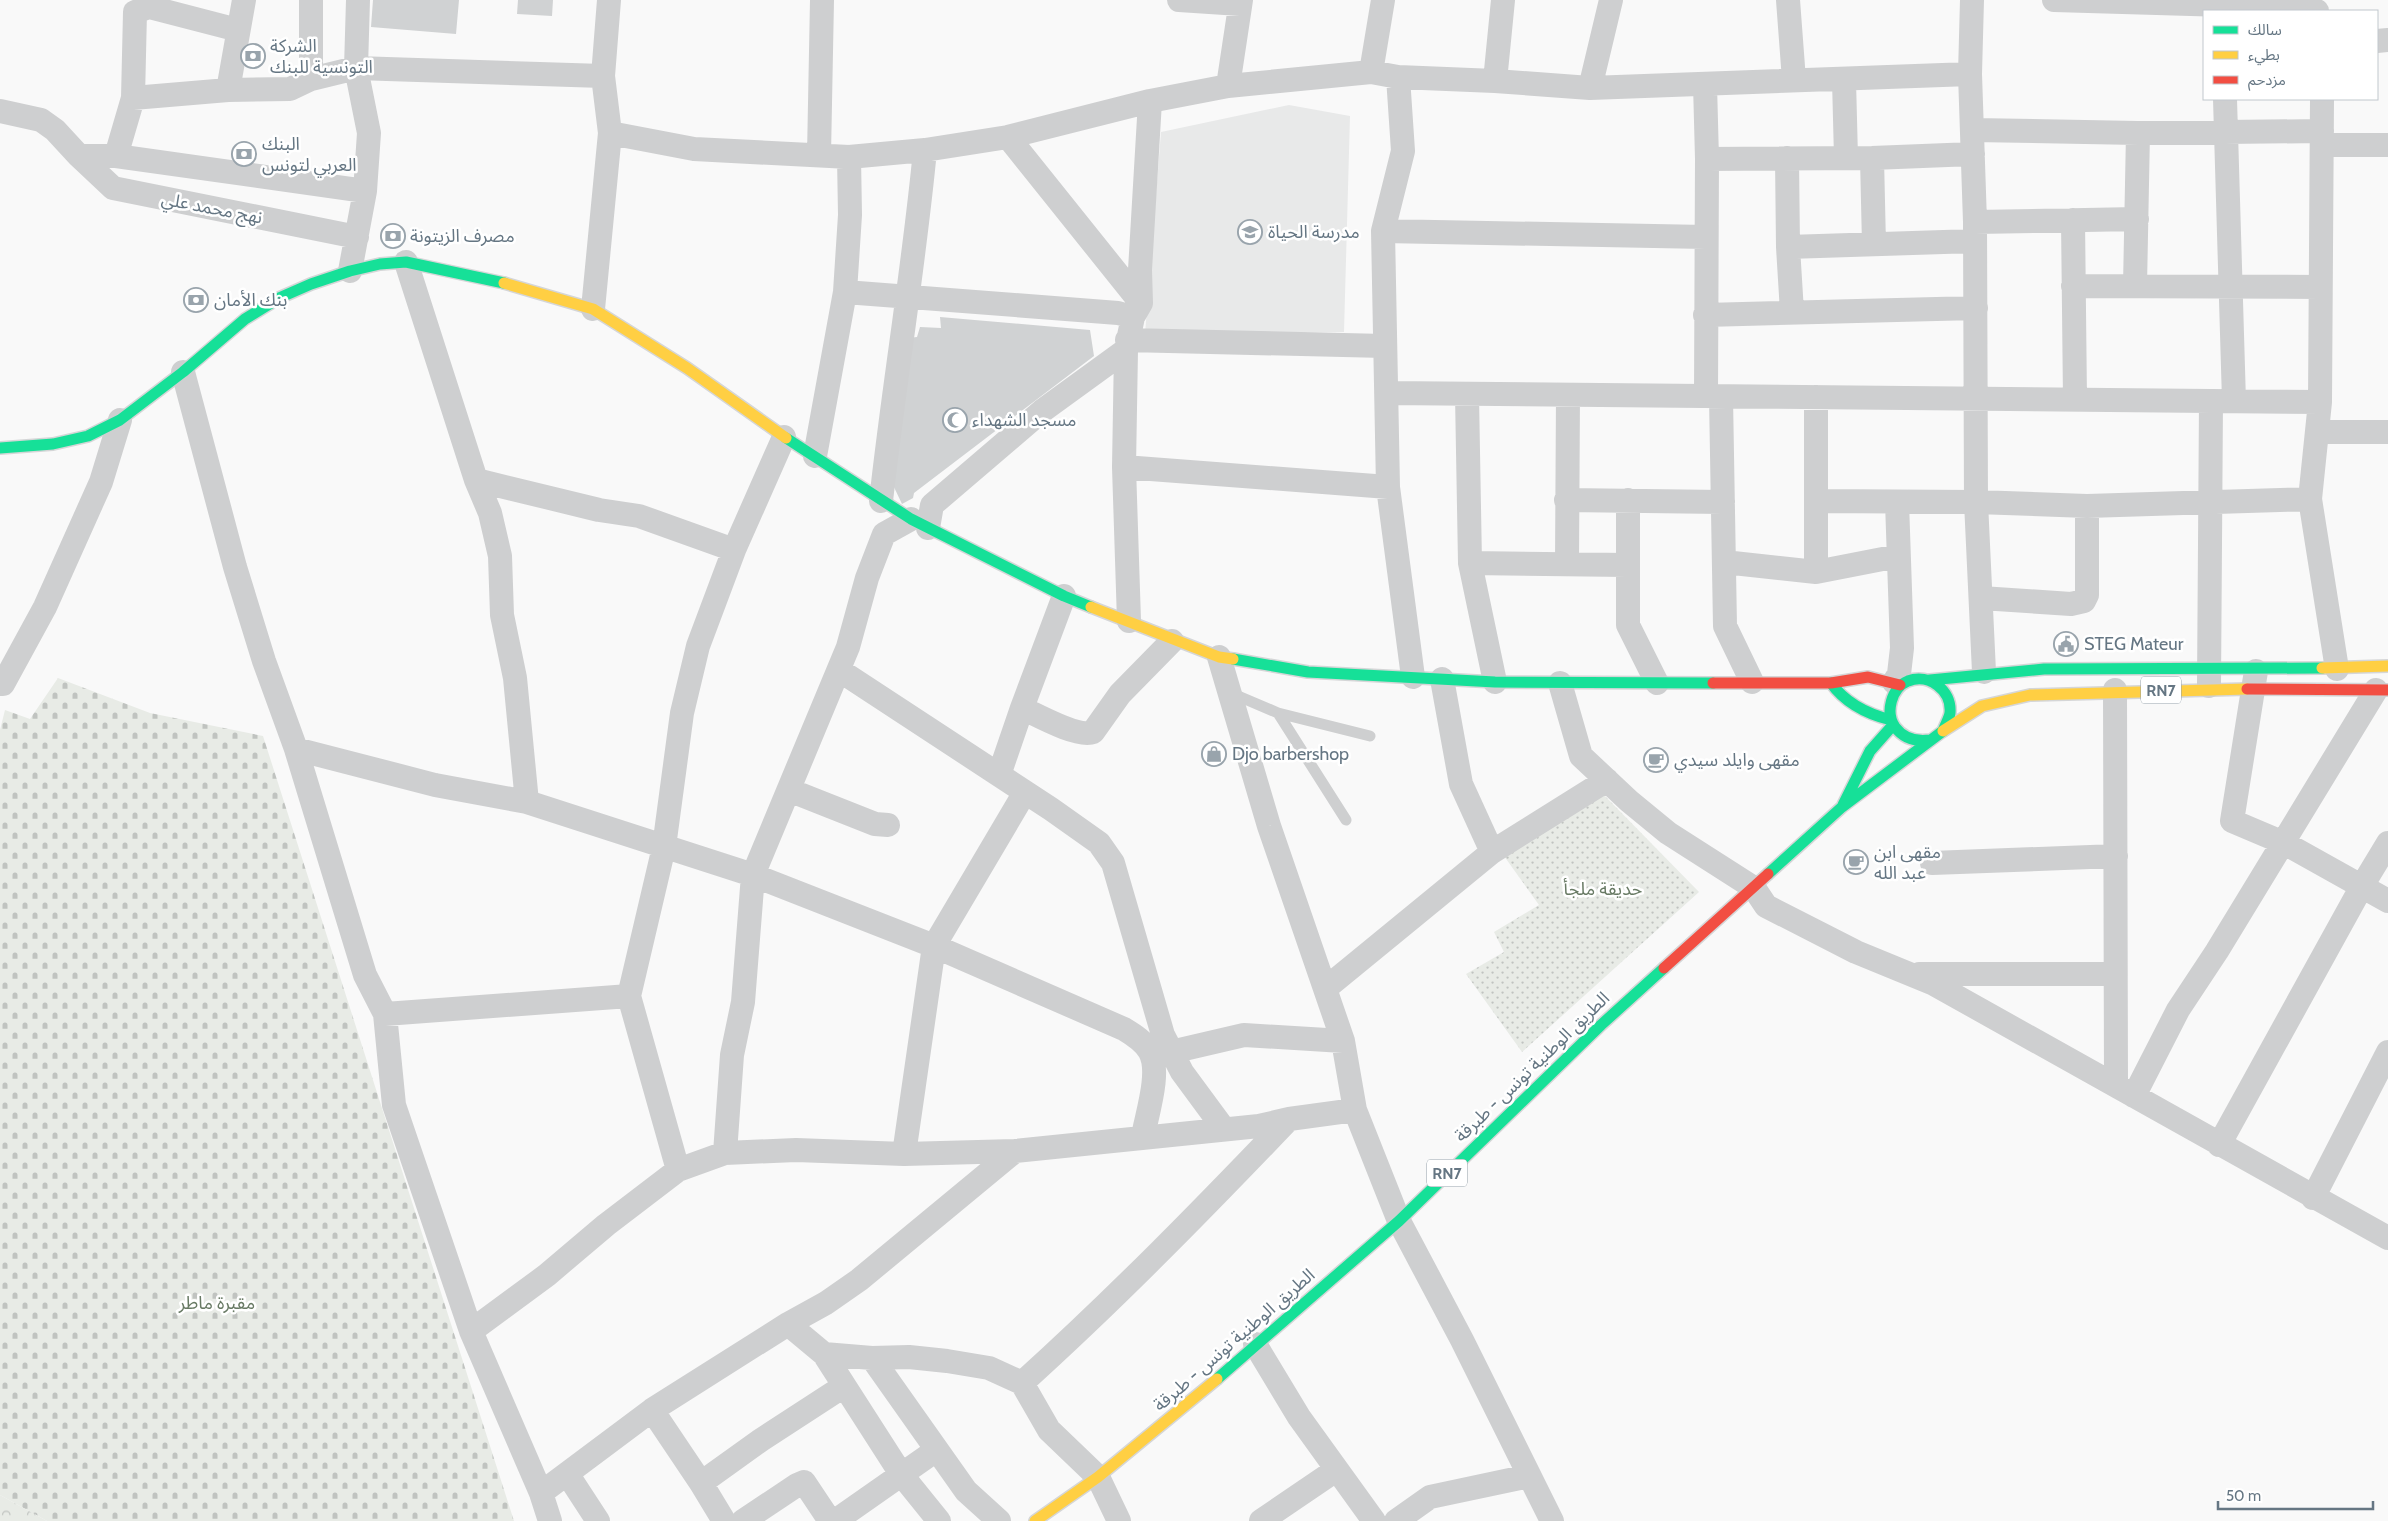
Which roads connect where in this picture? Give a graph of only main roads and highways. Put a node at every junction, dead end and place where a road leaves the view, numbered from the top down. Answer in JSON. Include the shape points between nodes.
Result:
{"nodes":[{"id":1,"x":0,"y":448,"type":"edge"},
{"id":2,"x":2388,"y":666,"type":"edge"},
{"id":3,"x":2209,"y":678,"type":"junction"},
{"id":4,"x":2255,"y":678,"type":"junction"},
{"id":5,"x":1930,"y":680,"type":"junction"},
{"id":6,"x":1831,"y":683,"type":"junction"},
{"id":7,"x":1897,"y":684,"type":"junction"},
{"id":8,"x":2382,"y":690,"type":"edge"},
{"id":9,"x":1892,"y":722,"type":"junction"},
{"id":10,"x":1943,"y":731,"type":"junction"},
{"id":11,"x":1930,"y":740,"type":"junction"},
{"id":12,"x":1842,"y":807,"type":"junction"},
{"id":13,"x":1035,"y":1521,"type":"edge"}],
"edges":[{"from":1,"to":6,"type":"main road","via":[[53,444],[88,436],[120,420],[245,319],[272,302],[350,271],[406,262],[512,285],[593,309],[920,524],[1064,596],[1219,657],[1308,672],[1495,682]]},
{"from":2,"to":4,"type":"main road","number":"RN7"},
{"from":3,"to":4,"type":"main road","number":"RN7"},
{"from":3,"to":4,"type":"main road","number":"RN7"},
{"from":3,"to":5,"type":"main road","number":"RN7","via":[[1984,672]]},
{"from":3,"to":10,"type":"main road","number":"RN7","via":[[2010,699],[1982,706]]},
{"from":4,"to":8,"type":"main road","number":"RN7"},
{"from":5,"to":7,"type":"main road","number":"RN7","via":[[1916,679]]},
{"from":5,"to":10,"type":"main road","via":[[1949,696],[1950,720]]},
{"from":6,"to":7,"type":"main road","via":[[1868,677]]},
{"from":6,"to":9,"type":"main road","via":[[1845,701]]},
{"from":7,"to":9,"type":"main road","via":[[1891,700]]},
{"from":9,"to":11,"type":"main road","via":[[1905,737]]},
{"from":9,"to":12,"type":"main road","name":"الطريق الوطنية تونس - طبرقة","number":"RN7","via":[[1873,747]]},
{"from":10,"to":11,"type":"main road","number":"RN7"},
{"from":11,"to":12,"type":"main road","name":"الطريق الوطنية تونس - طبرقة","number":"RN7"},
{"from":12,"to":13,"type":"main road","name":"الطريق الوطنية تونس - طبرقة","number":"RN7","via":[[1601,1025],[1399,1221],[1198,1396],[1098,1477]]}]}
